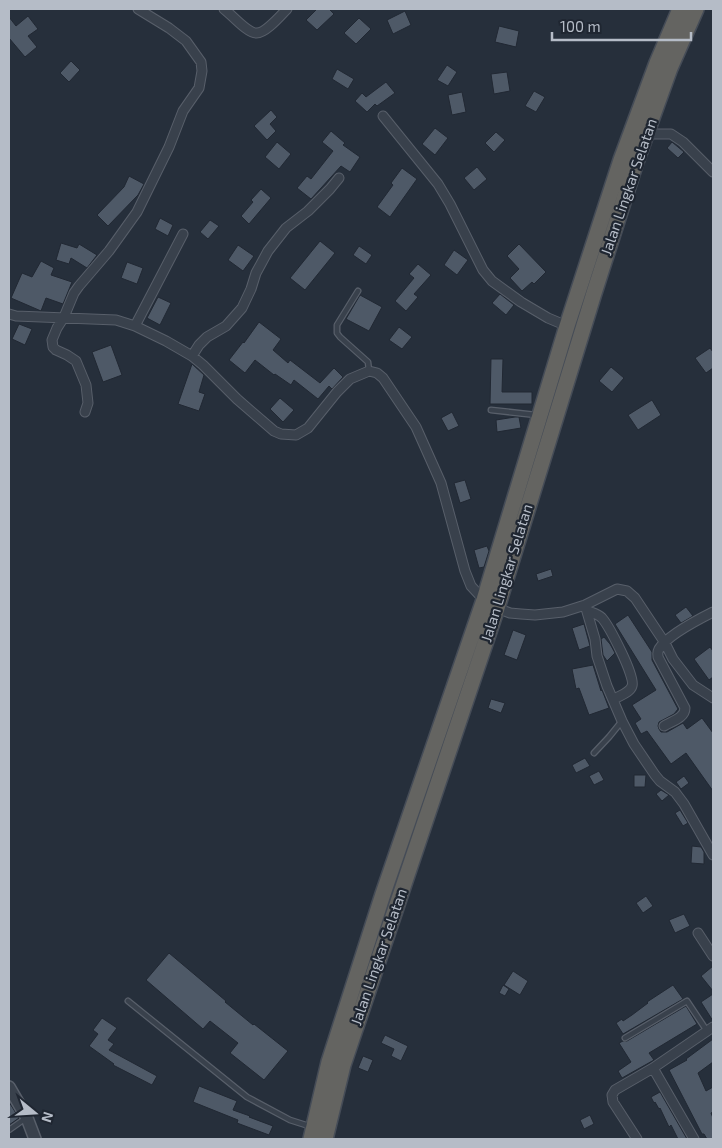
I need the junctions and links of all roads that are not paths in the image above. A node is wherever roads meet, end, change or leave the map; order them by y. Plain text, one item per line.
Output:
1 (138, 9) edge
2 (224, 9) edge
3 (288, 9) edge
4 (680, 9) edge
5 (696, 9) edge
6 (383, 116) dead end
7 (646, 134) junction
8 (628, 163) junction
9 (713, 172) edge
10 (339, 178) dead end
11 (183, 234) dead end
12 (358, 291) dead end
13 (9, 314) edge
14 (64, 317) junction
15 (135, 326) junction
16 (567, 326) junction
17 (192, 356) junction
18 (369, 371) junction
19 (491, 410) dead end
20 (85, 412) dead end
21 (540, 416) junction
22 (491, 604) junction
23 (586, 608) junction
24 (713, 612) edge
25 (665, 643) junction
26 (713, 698) edge
27 (613, 700) junction
28 (622, 721) junction
29 (664, 726) dead end
30 (594, 753) dead end
31 (713, 855) edge
32 (698, 933) dead end
33 (713, 956) edge
34 (128, 1001) dead end
35 (710, 1029) edge
36 (626, 1038) dead end
37 (653, 1068) junction
38 (9, 1087) edge
39 (28, 1118) junction
40 (9, 1130) edge
41 (312, 1133) edge
42 (35, 1139) edge
43 (325, 1139) edge
44 (637, 1139) edge
45 (694, 1139) edge

1 - 14 street
2 - 3 street
4 - 8 highway, Jalan Lingkar Selatan
5 - 7 highway, Jalan Lingkar Selatan
6 - 16 street
7 - 8 highway, Jalan Lingkar Selatan
7 - 9 street
8 - 16 highway, Jalan Lingkar Selatan
8 - 22 highway, Jalan Lingkar Selatan
10 - 17 street
11 - 15 street
12 - 18 lane
13 - 14 street
14 - 15 street
14 - 20 street
15 - 17 street
16 - 21 highway, Jalan Lingkar Selatan
17 - 18 street
18 - 22 street
19 - 21 lane
21 - 22 highway, Jalan Lingkar Selatan
22 - 23 street
22 - 41 highway, Jalan Lingkar Selatan
22 - 43 highway, Jalan Lingkar Selatan
23 - 25 street
23 - 27 street
23 - 27 street
24 - 25 street
25 - 26 street
25 - 29 street
27 - 28 street
28 - 30 lane
28 - 31 street
32 - 33 street
34 - 41 lane
35 - 36 lane
35 - 37 street
37 - 44 street
37 - 45 street
38 - 39 street
39 - 40 lane
39 - 42 street

